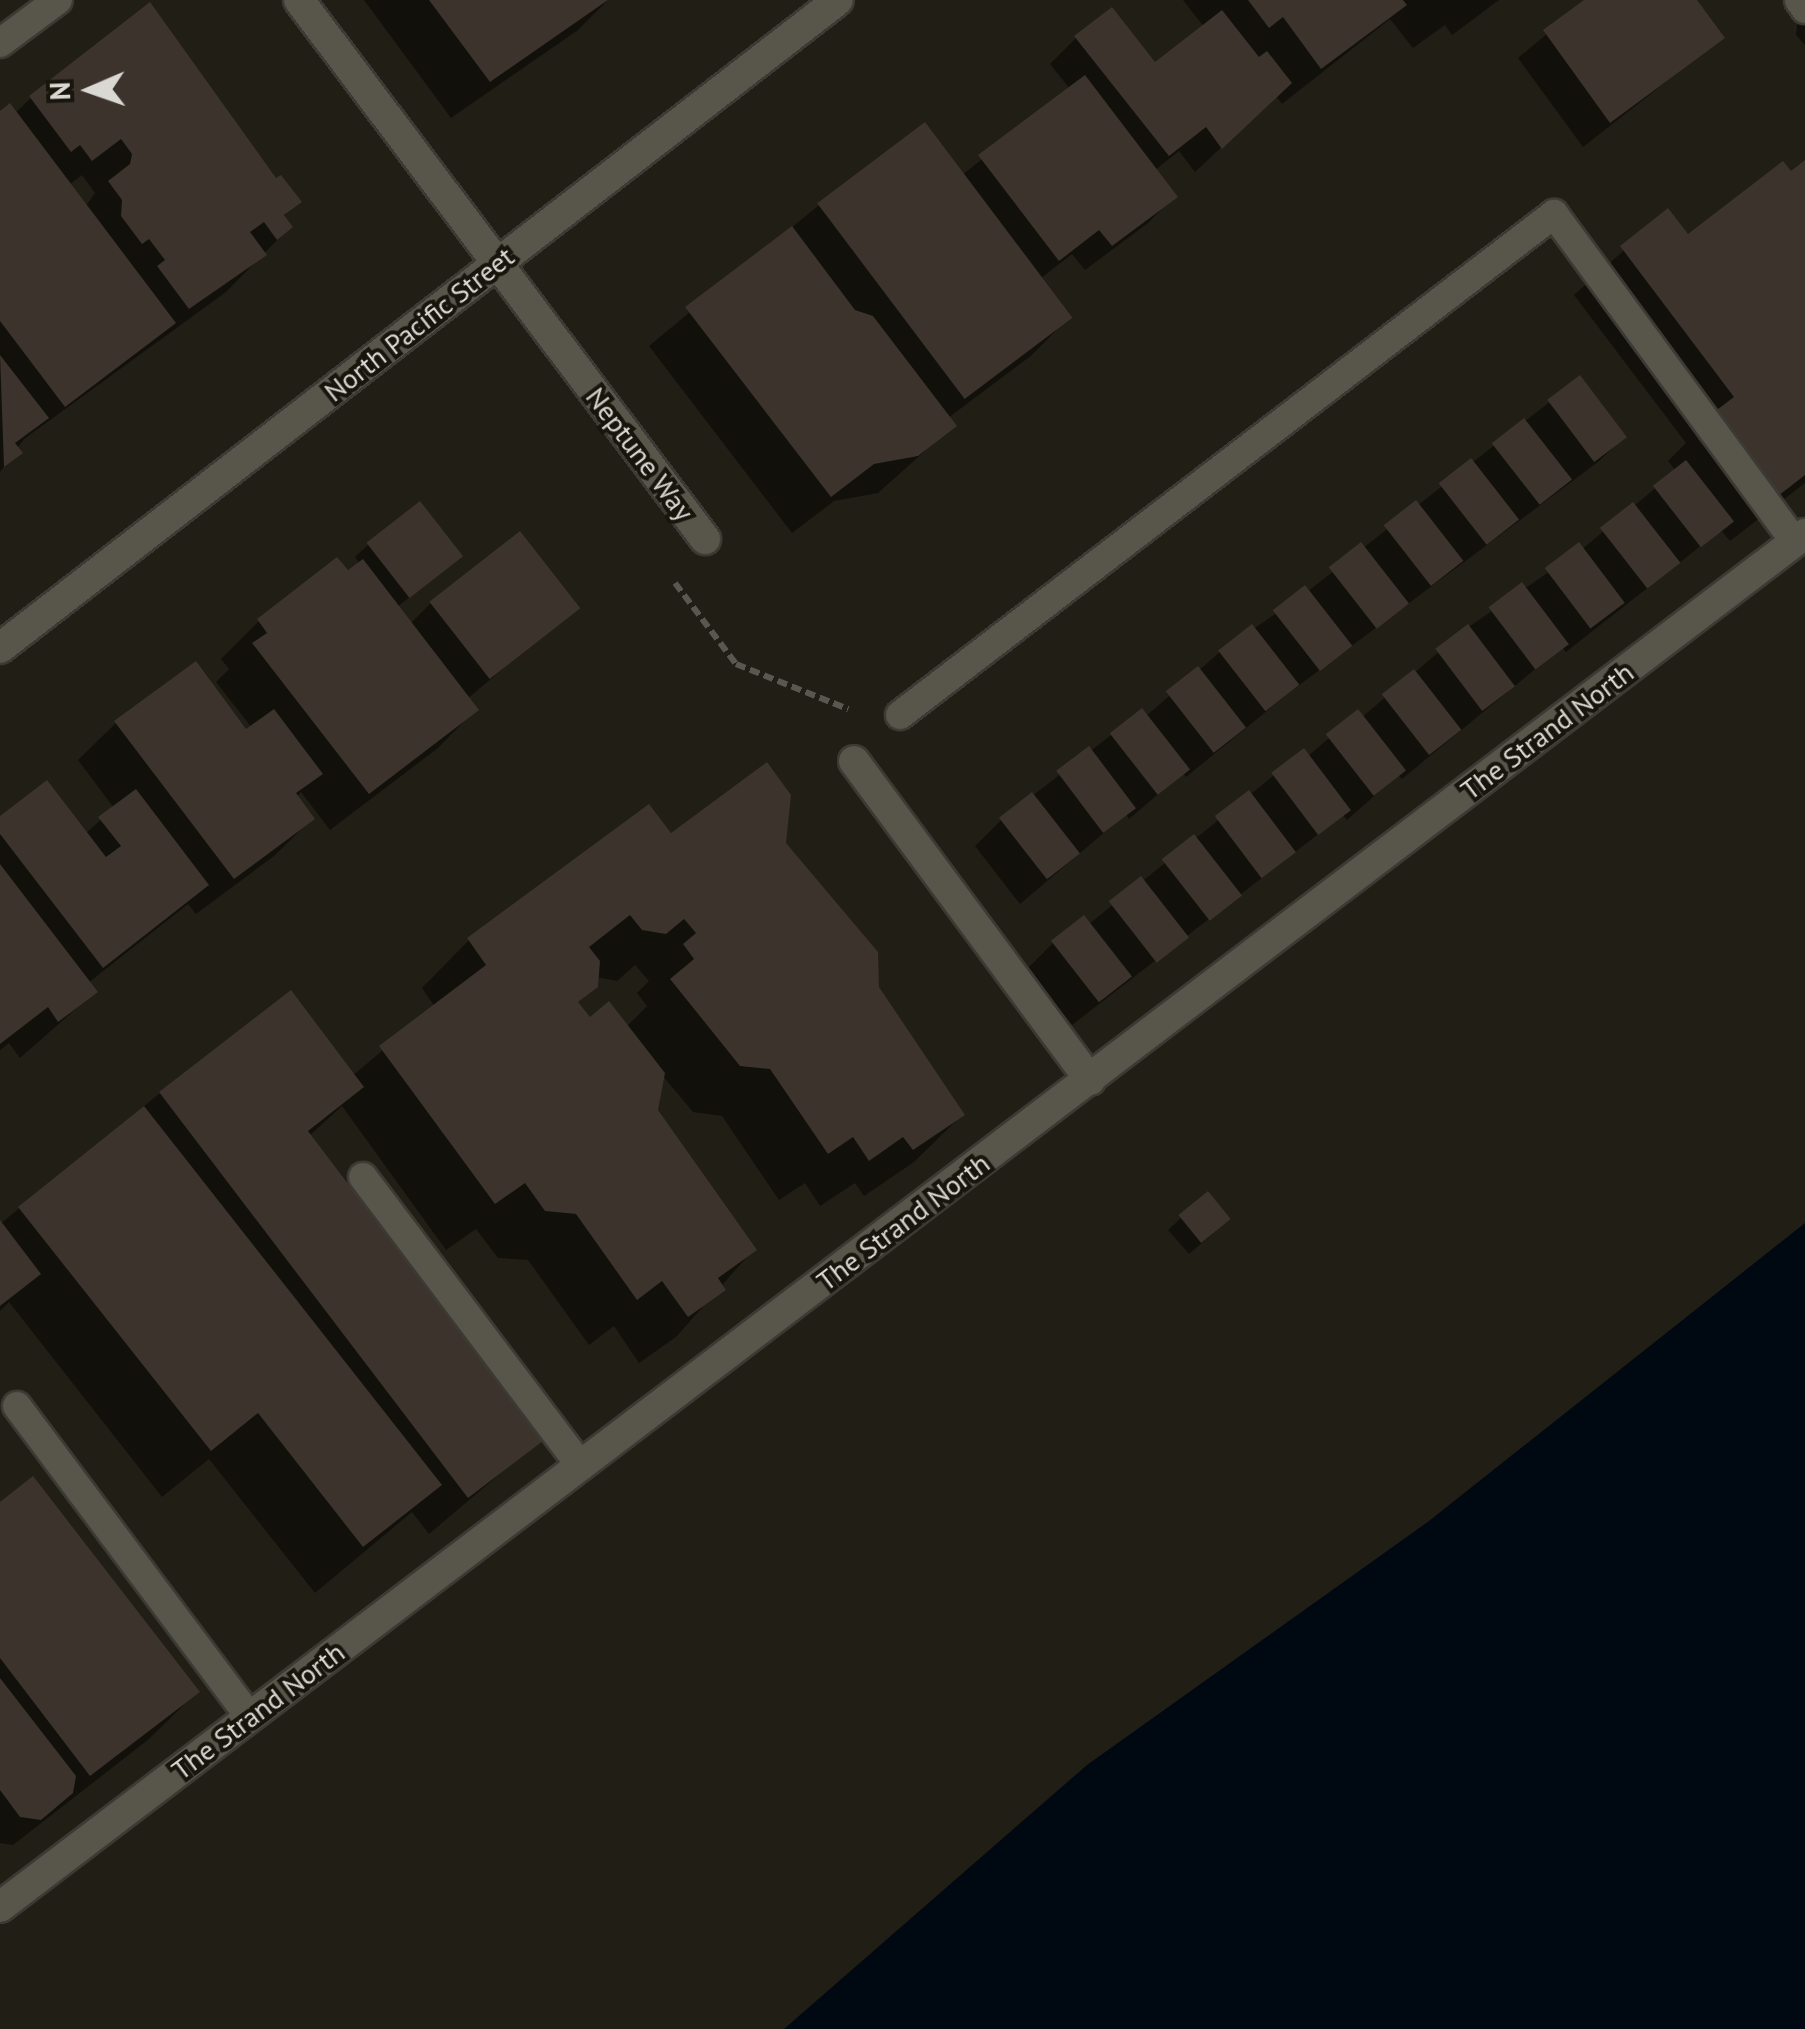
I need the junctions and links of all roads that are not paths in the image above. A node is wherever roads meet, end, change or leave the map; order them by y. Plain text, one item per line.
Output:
1 (58, 0) edge
2 (300, 0) edge
3 (838, 0) edge
4 (1798, 0) edge
5 (1805, 9) edge
6 (0, 44) edge
7 (497, 264) junction
8 (1800, 538) edge
9 (705, 539) road end
10 (0, 648) edge
11 (900, 715) dead end
12 (854, 761) road end
13 (1090, 1080) junction
14 (363, 1177) dead end
15 (17, 1406) dead end
16 (581, 1466) junction
17 (250, 1717) junction
18 (0, 1908) edge

1 - 6 lane
2 - 7 street, Neptune Way
3 - 7 street, North Pacific Street
4 - 5 lane
7 - 9 street, Neptune Way
7 - 10 street, North Pacific Street
8 - 11 lane
8 - 13 street, The Strand North
12 - 13 street
13 - 16 street, The Strand North
14 - 16 lane
15 - 17 lane
16 - 17 street, The Strand North
17 - 18 street, The Strand North

